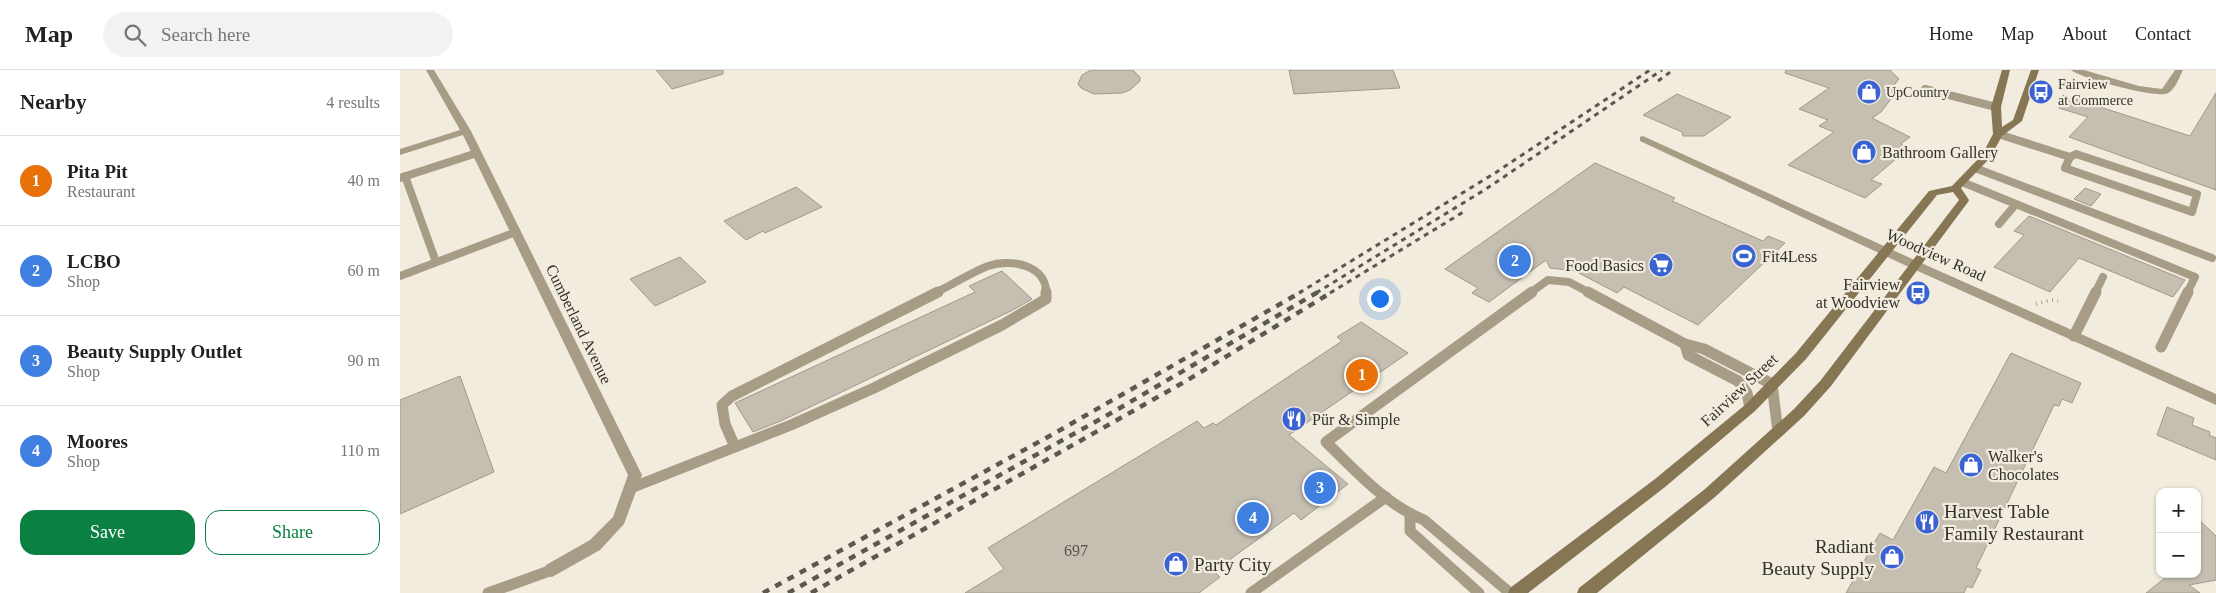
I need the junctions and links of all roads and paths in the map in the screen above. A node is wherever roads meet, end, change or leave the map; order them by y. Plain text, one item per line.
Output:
1 (430, 70) edge
2 (2006, 70) edge
3 (2035, 70) edge
4 (2075, 70) edge
5 (2178, 70) edge
6 (1925, 89) dead end
7 (1996, 107) junction
8 (466, 131) junction
9 (1998, 134) junction
10 (1643, 139) dead end
11 (400, 152) edge
12 (477, 154) junction
13 (2070, 157) junction
14 (1975, 168) junction
15 (402, 177) edge
16 (1959, 185) junction
17 (2016, 204) junction
18 (1999, 224) dead end
19 (516, 232) junction
20 (1884, 251) junction
21 (2212, 258) dead end
22 (436, 262) junction
23 (1915, 265) junction
24 (400, 276) edge
25 (2103, 277) dead end
26 (2074, 336) junction
27 (1685, 344) junction
28 (2161, 347) dead end
29 (1772, 384) junction
30 (2216, 400) edge
31 (1750, 408) junction
32 (1778, 432) junction
33 (735, 447) junction
34 (631, 488) junction
35 (1386, 497) junction
36 (1410, 516) junction
37 (552, 570) joint
38 (488, 593) edge
39 (1251, 593) edge
40 (1479, 593) edge
41 (1510, 593) edge
42 (1516, 593) edge
43 (1585, 593) edge

1 - 8 street, Cumberland Avenue
2 - 7 main road
3 - 9 main road
4 - 5 street
6 - 7 lane
7 - 9 main road
8 - 11 street
8 - 12 street, Cumberland Avenue
9 - 13 lane
9 - 14 main road
10 - 20 street, Woodview Road
12 - 15 lane
12 - 19 street, Cumberland Avenue
13 - 13 lane
14 - 16 main road
14 - 21 lane
15 - 22 lane
16 - 17 lane
16 - 20 main road, Fairview Street
16 - 23 main road
17 - 18 lane
17 - 28 lane
19 - 22 lane
19 - 34 street, Cumberland Avenue
20 - 23 street, Woodview Road
20 - 29 main road, Fairview Street
22 - 24 lane
23 - 26 street, Woodview Road
23 - 32 main road
25 - 26 lane
26 - 30 street, Woodview Road
27 - 29 lane
27 - 31 lane
27 - 35 lane
29 - 31 main road, Fairview Street
29 - 32 lane
31 - 42 main road, Fairview Street
32 - 43 main road
33 - 33 lane
33 - 34 lane
34 - 37 street, Cumberland Avenue
35 - 36 lane
35 - 39 lane
36 - 40 lane
36 - 41 lane
37 - 38 lane

